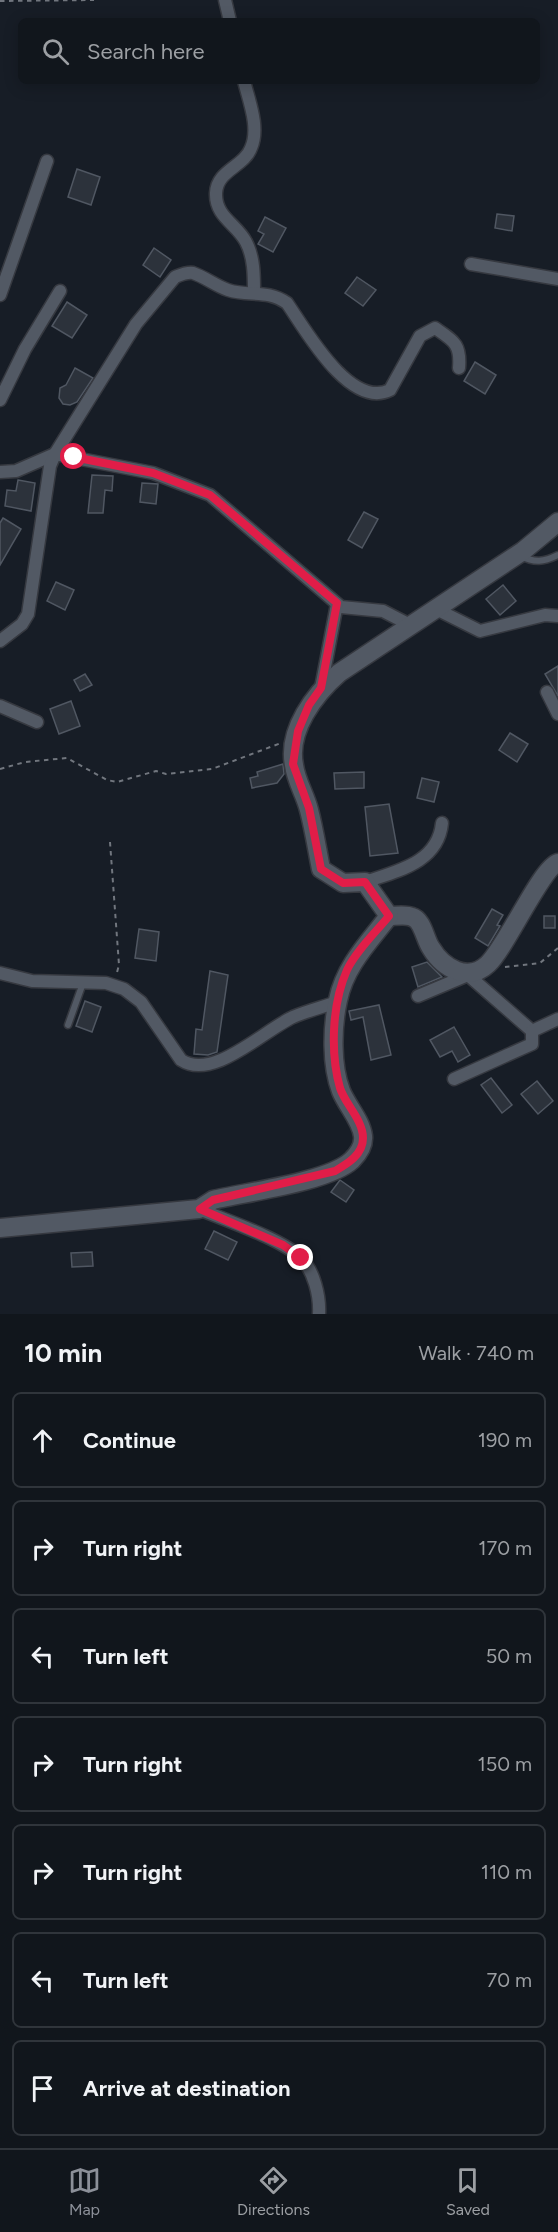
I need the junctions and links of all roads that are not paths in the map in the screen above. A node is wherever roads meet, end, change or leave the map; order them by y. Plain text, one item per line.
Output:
1 (225, 0) edge
2 (229, 18) edge
3 (245, 84) edge
4 (47, 161) dead end
5 (471, 264) dead end
6 (558, 279) edge
7 (60, 291) dead end
8 (254, 292) junction
9 (0, 295) edge
10 (459, 368) dead end
11 (0, 400) edge
12 (55, 454) junction
13 (0, 472) edge
14 (558, 522) edge
15 (518, 554) junction
16 (558, 555) edge
17 (337, 603) junction
18 (436, 609) junction
19 (558, 616) edge
20 (412, 626) junction
21 (0, 641) edge
22 (321, 688) junction
23 (547, 692) dead end
24 (0, 706) edge
25 (558, 714) edge
26 (37, 722) dead end
27 (442, 824) dead end
28 (558, 863) edge
29 (365, 882) junction
30 (389, 916) junction
31 (0, 973) edge
32 (468, 975) junction
33 (83, 982) junction
34 (418, 996) dead end
35 (337, 1002) junction
36 (558, 1019) edge
37 (68, 1025) dead end
38 (532, 1031) junction
39 (454, 1079) dead end
40 (200, 1209) junction
41 (0, 1228) edge
42 (319, 1314) edge

1 - 2 street
3 - 8 street
4 - 9 street
5 - 6 street
7 - 11 street
8 - 10 street
8 - 12 street
12 - 13 street
12 - 17 street
12 - 21 street
14 - 15 street
15 - 16 lane
15 - 18 street
17 - 20 street
17 - 22 street
18 - 19 street
18 - 20 street
20 - 22 street
22 - 29 street
23 - 25 street
24 - 26 street
27 - 29 street
28 - 32 street
29 - 30 street
30 - 32 street
30 - 35 street
31 - 33 street
32 - 34 street
32 - 38 street
33 - 35 street
33 - 37 lane
35 - 40 street
36 - 38 street
38 - 39 street
40 - 41 street
40 - 42 street

